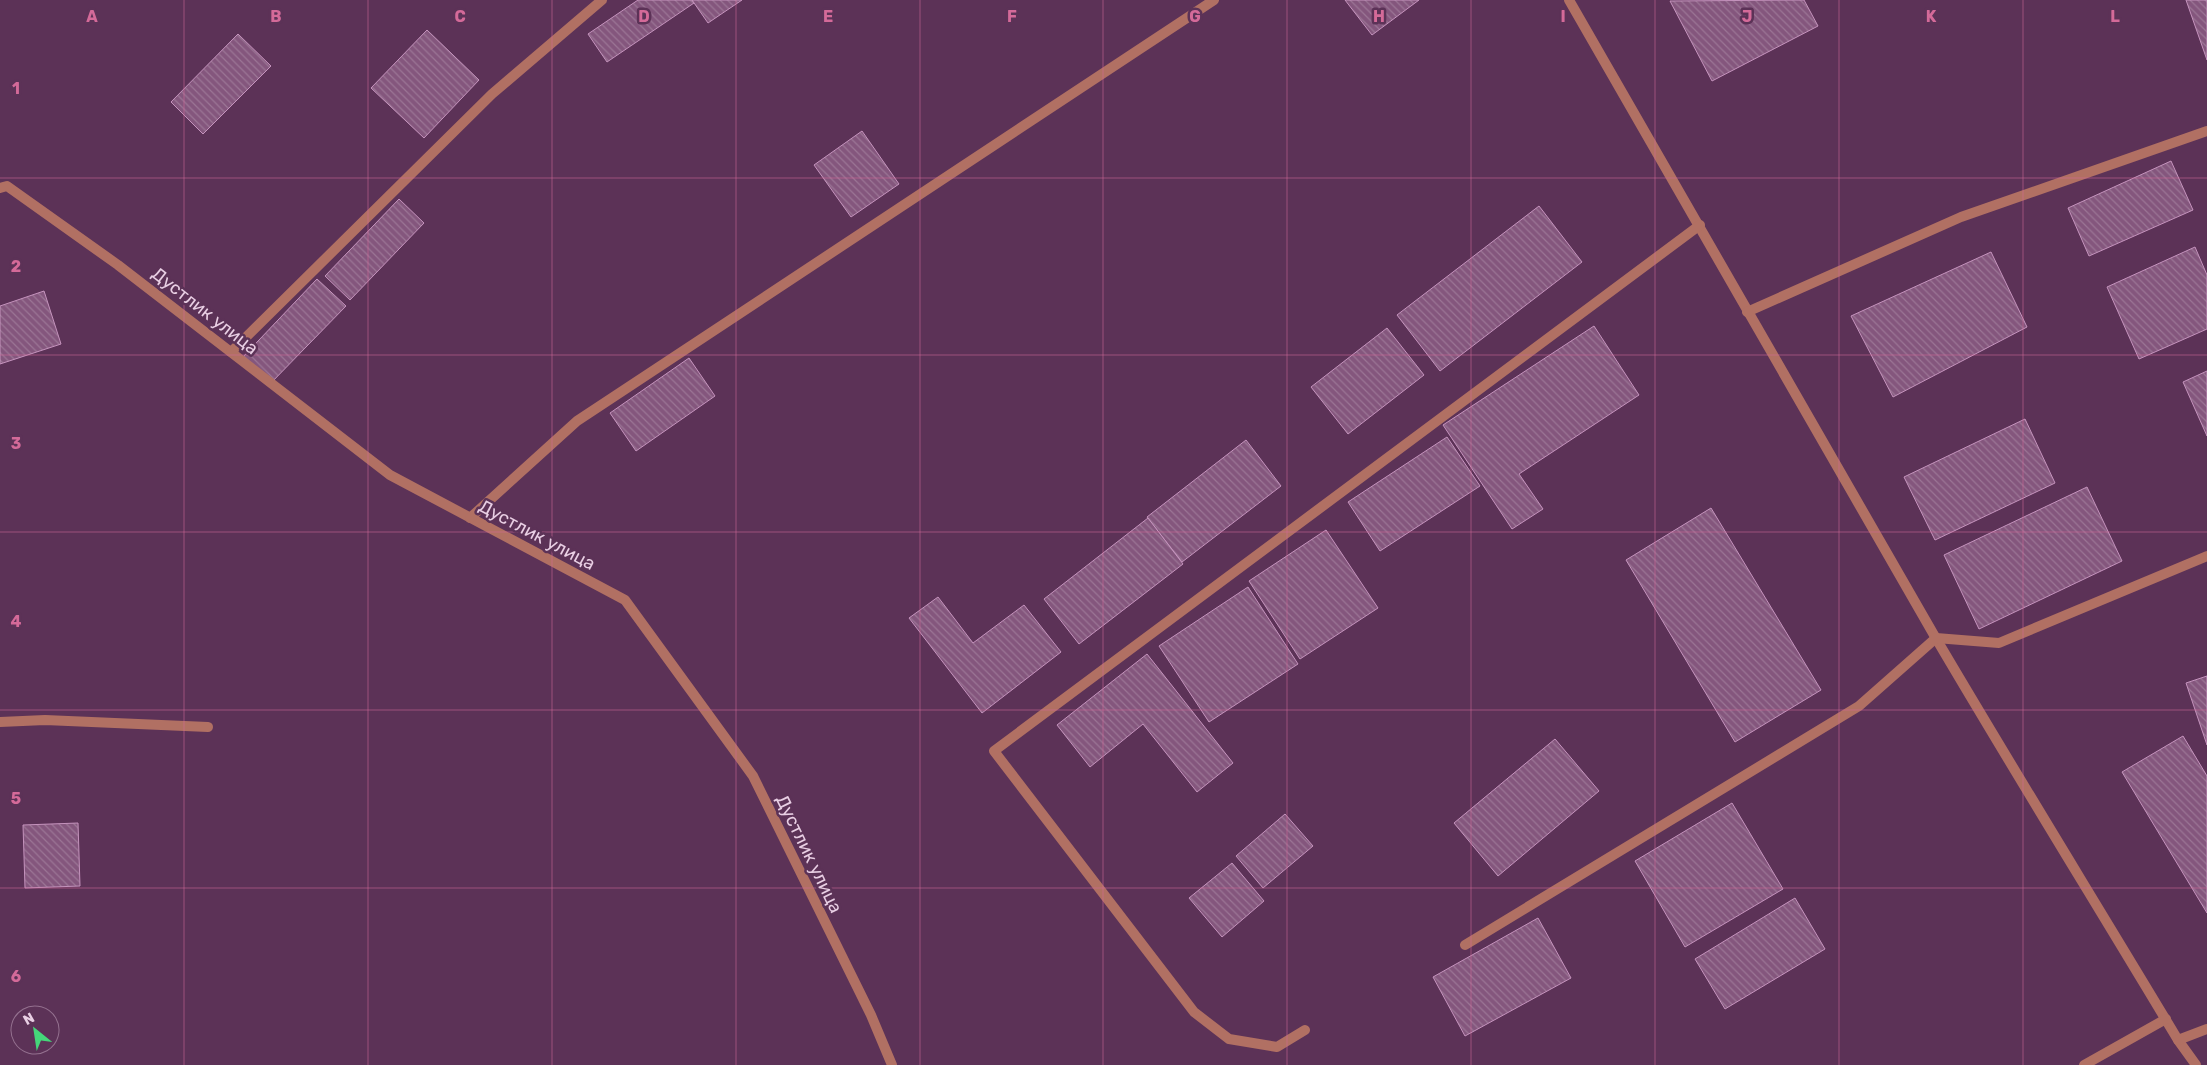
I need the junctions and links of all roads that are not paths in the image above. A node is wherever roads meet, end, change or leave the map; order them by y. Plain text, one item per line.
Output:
1 (602, 0) edge
2 (1214, 0) edge
3 (1569, 0) edge
4 (2207, 131) edge
5 (0, 188) edge
6 (1700, 225) junction
7 (1747, 312) junction
8 (231, 352) junction
9 (470, 518) junction
10 (2207, 556) edge
11 (1936, 638) junction
12 (0, 722) edge
13 (208, 728) dead end
14 (1465, 945) dead end
15 (2166, 1019) junction
16 (1305, 1030) dead end
17 (2207, 1030) edge
18 (2178, 1040) junction
19 (892, 1065) edge
20 (2084, 1065) edge
21 (2196, 1065) edge

1 - 8 street
2 - 9 street
3 - 6 street
4 - 7 street
5 - 8 street, Дустлик улица
6 - 7 street
6 - 16 street
7 - 11 street
8 - 9 street, Дустлик улица
9 - 19 street, Дустлик улица
10 - 11 street
11 - 14 street
11 - 15 street
12 - 13 street
15 - 18 street
15 - 20 street
17 - 18 street
18 - 21 street

